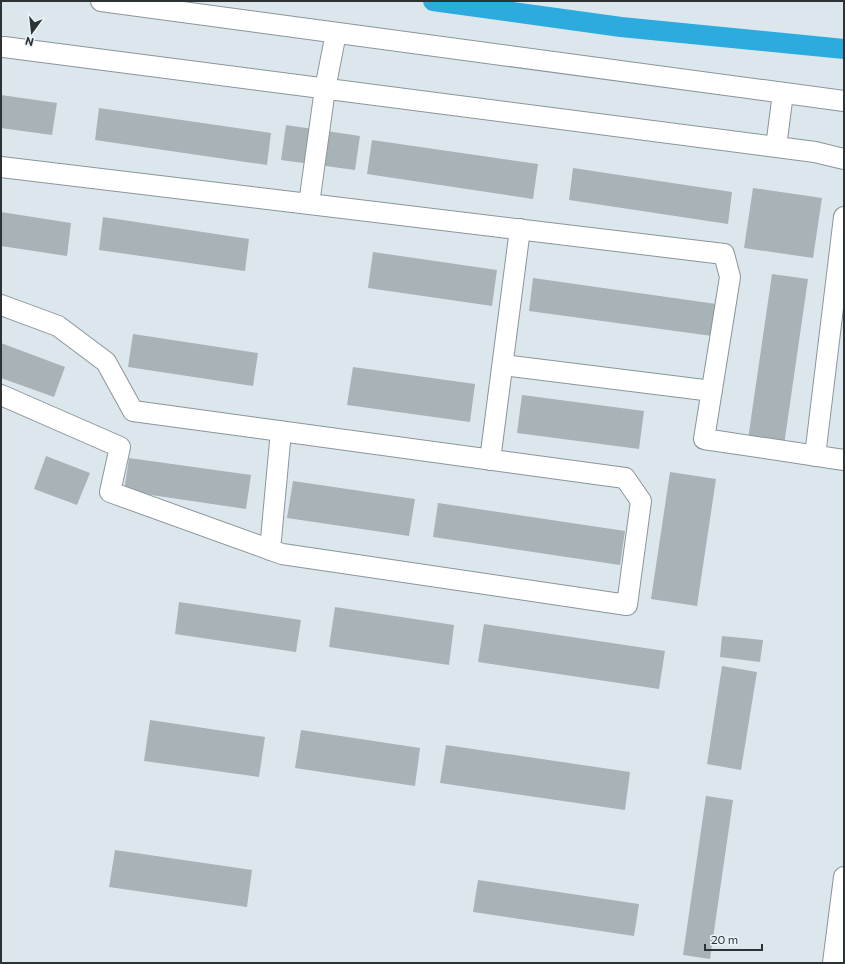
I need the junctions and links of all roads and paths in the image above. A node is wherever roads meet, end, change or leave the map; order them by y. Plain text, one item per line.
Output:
1 (101, 1) edge
2 (131, 3) edge
3 (336, 33) junction
4 (4, 46) dead end
5 (325, 89) junction
6 (783, 93) junction
7 (844, 101) edge
8 (776, 147) junction
9 (844, 159) edge
10 (1, 167) edge
11 (308, 204) junction
12 (844, 217) edge
13 (520, 229) junction
14 (1, 305) edge
15 (503, 365) junction
16 (712, 391) junction
17 (1, 395) edge
18 (281, 431) junction
19 (814, 456) junction
20 (490, 460) junction
21 (844, 460) edge
22 (270, 550) junction
23 (844, 877) edge
24 (834, 963) edge

1 - 2 street
2 - 3 street
3 - 5 street
3 - 6 street
4 - 5 street
5 - 8 street
5 - 11 street
6 - 7 street
6 - 8 street
8 - 9 street
10 - 11 street
11 - 13 street
12 - 19 street
13 - 15 street
13 - 16 street
14 - 18 street
15 - 16 street
15 - 20 street
16 - 19 street
17 - 22 street
18 - 20 street
18 - 22 street
19 - 21 street
20 - 22 street
23 - 24 street

